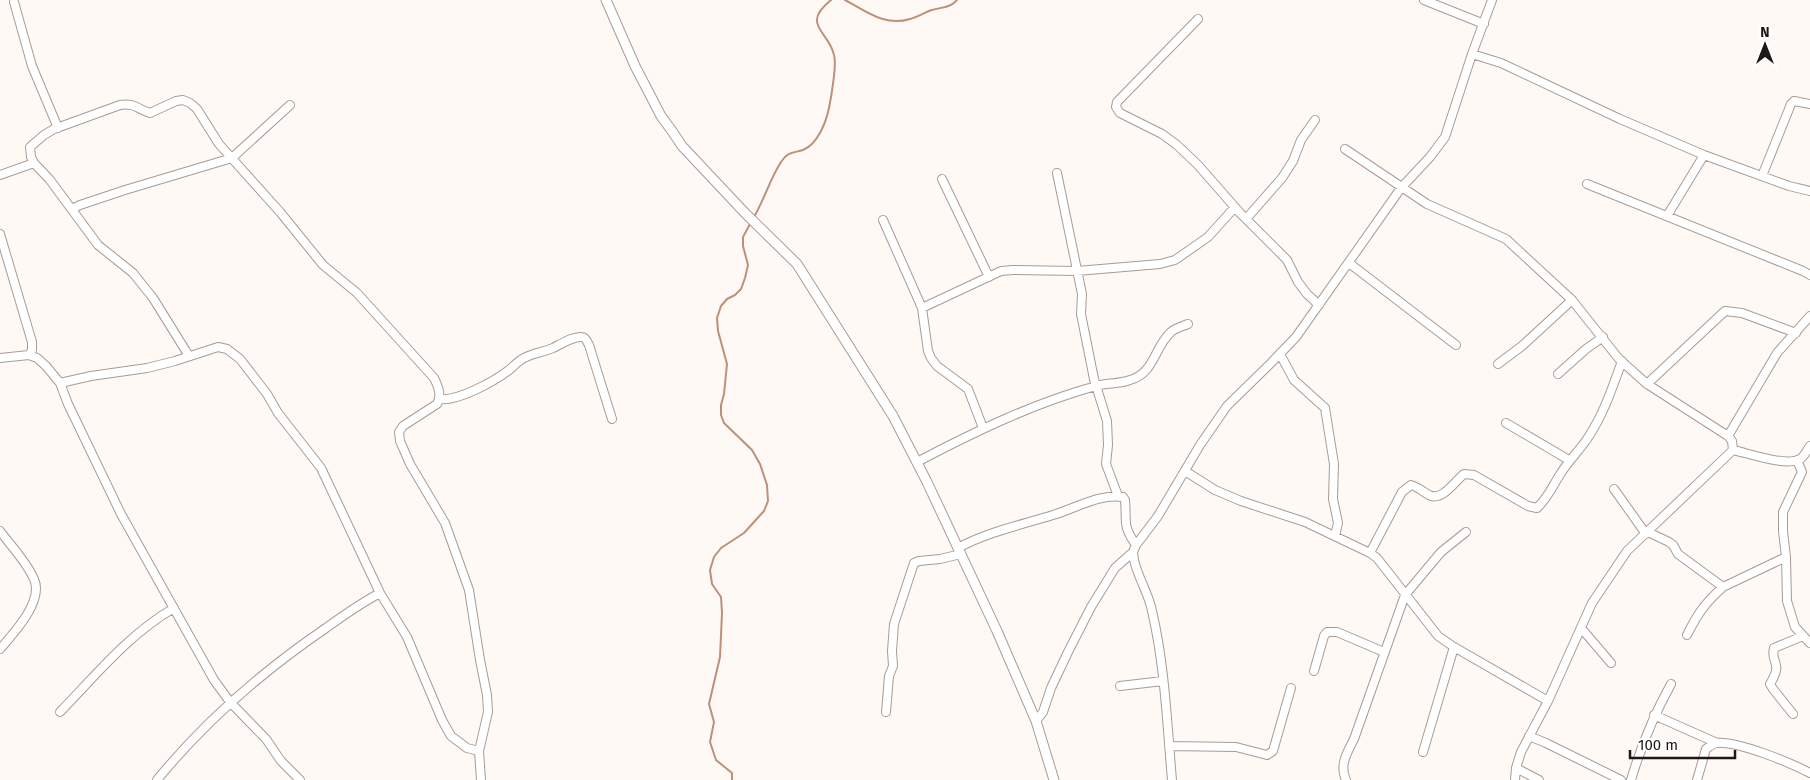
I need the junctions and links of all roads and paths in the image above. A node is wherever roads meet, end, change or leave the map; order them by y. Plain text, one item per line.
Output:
1 (606, 0) edge
2 (1424, 0) edge
3 (1492, 0) edge
4 (14, 2) dead end
5 (1198, 19) dead end
6 (1484, 24) junction
7 (1472, 54) junction
8 (1810, 104) edge
9 (290, 105) dead end
10 (1315, 120) dead end
11 (58, 128) junction
12 (1345, 149) dead end
13 (1704, 155) junction
14 (232, 158) junction
15 (34, 163) junction
16 (1057, 173) dead end
17 (0, 175) edge
18 (1762, 176) junction
19 (942, 179) dead end
20 (1587, 184) dead end
21 (1401, 188) junction
22 (1810, 191) edge
23 (1234, 207) junction
24 (72, 209) junction
25 (1667, 216) junction
26 (1246, 219) junction
27 (883, 220) dead end
28 (0, 234) edge
29 (1349, 263) junction
30 (1077, 271) junction
31 (1810, 276) edge
32 (989, 277) junction
33 (1572, 300) junction
34 (1319, 305) junction
35 (922, 308) junction
36 (1810, 316) edge
37 (1188, 324) dead end
38 (1796, 333) junction
39 (1604, 338) junction
40 (1456, 345) dead end
41 (1280, 354) junction
42 (29, 355) junction
43 (189, 356) junction
44 (0, 358) edge
45 (1622, 361) junction
46 (1498, 364) dead end
47 (1558, 374) dead end
48 (60, 383) junction
49 (1647, 384) junction
50 (1096, 386) junction
51 (439, 400) junction
52 (612, 419) dead end
53 (1506, 423) dead end
54 (983, 428) junction
55 (1728, 436) junction
56 (1810, 446) edge
57 (1733, 450) junction
58 (1800, 458) junction
59 (1569, 460) junction
60 (1810, 461) edge
61 (917, 462) junction
62 (1185, 471) junction
63 (1614, 489) dead end
64 (1118, 496) junction
65 (0, 531) edge
66 (1466, 532) dead end
67 (1647, 533) junction
68 (1335, 536) junction
69 (1134, 549) junction
70 (960, 551) junction
71 (1370, 553) junction
72 (1786, 557) junction
73 (1724, 587) junction
74 (380, 593) junction
75 (1405, 595) junction
76 (174, 608) junction
77 (1581, 628) junction
78 (1687, 635) dead end
79 (1803, 636) junction
80 (1810, 643) edge
81 (1454, 648) junction
82 (0, 649) edge
83 (1384, 652) junction
84 (1611, 663) dead end
85 (1314, 671) dead end
86 (1163, 681) junction
87 (1671, 684) dead end
88 (1120, 686) dead end
89 (1291, 688) dead end
90 (1548, 701) junction
91 (230, 702) junction
92 (60, 712) dead end
93 (886, 712) dead end
94 (1793, 714) dead end
95 (1654, 715) junction
96 (1036, 721) junction
97 (1529, 736) junction
98 (1717, 743) junction
99 (1169, 746) junction
100 (479, 751) junction
101 (1423, 752) dead end
102 (1516, 768) junction
103 (1810, 773) edge
104 (157, 780) edge
105 (300, 780) edge
106 (482, 780) edge
107 (1054, 780) edge
108 (1172, 780) edge
109 (1346, 780) edge
110 (1516, 780) edge
111 (1539, 780) edge
112 (1621, 780) edge
113 (1631, 780) edge
114 (1697, 780) edge

1 - 61 main road
2 - 6 street
3 - 6 street
4 - 11 street
5 - 23 street
6 - 7 street
7 - 13 street
7 - 21 street
8 - 18 street
9 - 14 street
10 - 26 street
11 - 14 street
11 - 15 street
12 - 21 street
13 - 18 street
13 - 25 street
14 - 24 street
14 - 51 street
15 - 17 street
15 - 24 street
16 - 30 street
18 - 22 street
19 - 32 street
20 - 25 street
21 - 29 street
21 - 33 street
23 - 26 street
23 - 30 street
24 - 43 street
25 - 31 street
26 - 34 street
27 - 35 street
28 - 42 street
29 - 34 street
29 - 40 street
30 - 32 street
30 - 50 street
32 - 35 street
33 - 39 street
33 - 46 street
34 - 41 street
35 - 54 street
36 - 38 street
37 - 50 street
38 - 49 street
38 - 55 street
39 - 45 street
39 - 47 street
41 - 62 street
41 - 68 street
42 - 44 street
42 - 48 street
43 - 48 street
43 - 74 street
45 - 49 street
45 - 59 street
48 - 76 street
49 - 55 street
50 - 54 street
50 - 64 street
51 - 52 street
51 - 100 street
53 - 59 street
54 - 61 street
55 - 57 street
56 - 58 street
57 - 58 street
57 - 67 street
58 - 60 street
58 - 72 street
59 - 71 street
61 - 70 main road
62 - 68 street
62 - 69 street
63 - 67 street
64 - 69 street
64 - 70 street
65 - 82 street
66 - 75 street
67 - 73 street
67 - 77 street
68 - 71 street
69 - 86 street
69 - 96 street
70 - 93 street
70 - 96 main road
71 - 75 street
72 - 73 street
72 - 79 street
73 - 78 street
74 - 91 street
74 - 100 street
75 - 81 street
75 - 83 street
76 - 91 street
76 - 92 street
77 - 84 street
77 - 90 street
79 - 80 street
79 - 94 street
81 - 90 street
81 - 101 street
83 - 85 street
83 - 109 street
86 - 88 street
86 - 99 street
87 - 95 street
89 - 99 street
90 - 97 street
91 - 104 street
91 - 105 street
95 - 98 street
95 - 113 street
96 - 107 main road
97 - 102 street
97 - 112 street
98 - 103 street
98 - 114 street
99 - 108 street
100 - 106 street
102 - 110 street
102 - 111 street

